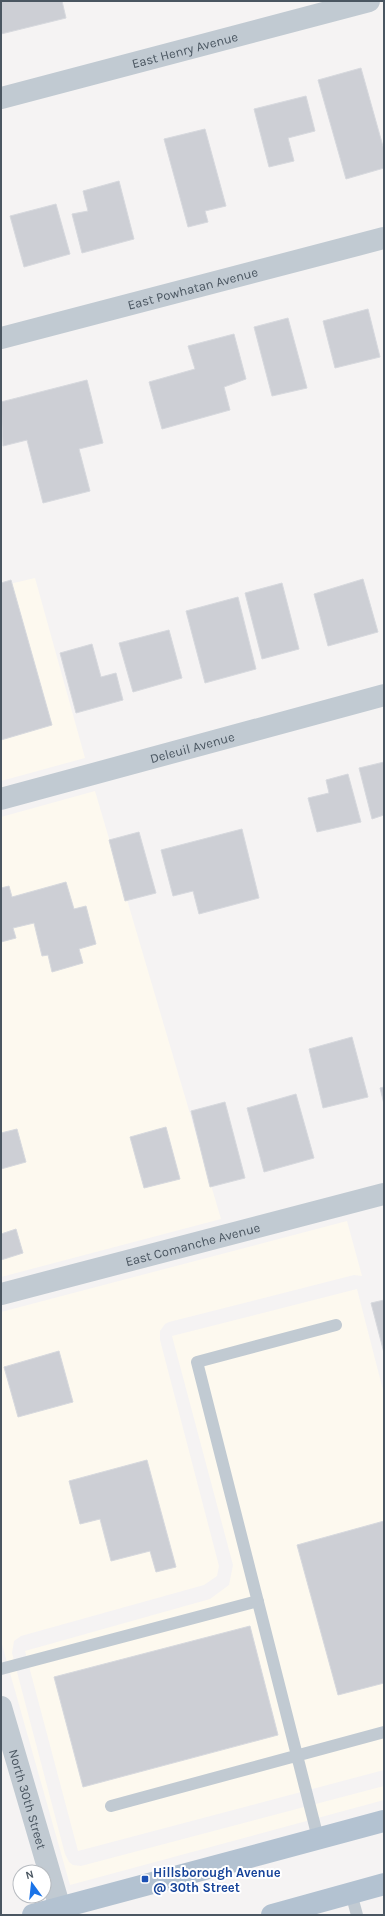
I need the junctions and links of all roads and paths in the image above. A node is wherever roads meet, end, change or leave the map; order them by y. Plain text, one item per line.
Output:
1 (369, 1) edge
2 (1, 98) edge
3 (384, 238) edge
4 (1, 338) edge
5 (384, 695) edge
6 (1, 799) edge
7 (384, 1194) edge
8 (1, 1294) edge
9 (336, 1326) dead end
10 (258, 1602) junction
11 (1, 1669) edge
12 (1, 1706) edge
13 (384, 1732) edge
14 (297, 1756) junction
15 (111, 1806) dead end
16 (384, 1820) edge
17 (318, 1838) junction
18 (384, 1884) edge
19 (351, 1893) junction
20 (61, 1911) edge
21 (33, 1915) edge
22 (272, 1915) edge
23 (357, 1915) edge

1 - 2 street, East Henry Avenue
3 - 4 street, East Powhatan Avenue
5 - 6 street, Deleuil Avenue
7 - 8 street, East Comanche Avenue
9 - 10 lane
10 - 11 lane
10 - 14 lane
12 - 20 street, North 30th Street
13 - 14 lane
14 - 15 lane
14 - 17 lane
16 - 17 main road
17 - 20 main road
18 - 19 main road
19 - 22 main road
19 - 23 lane
20 - 21 main road

